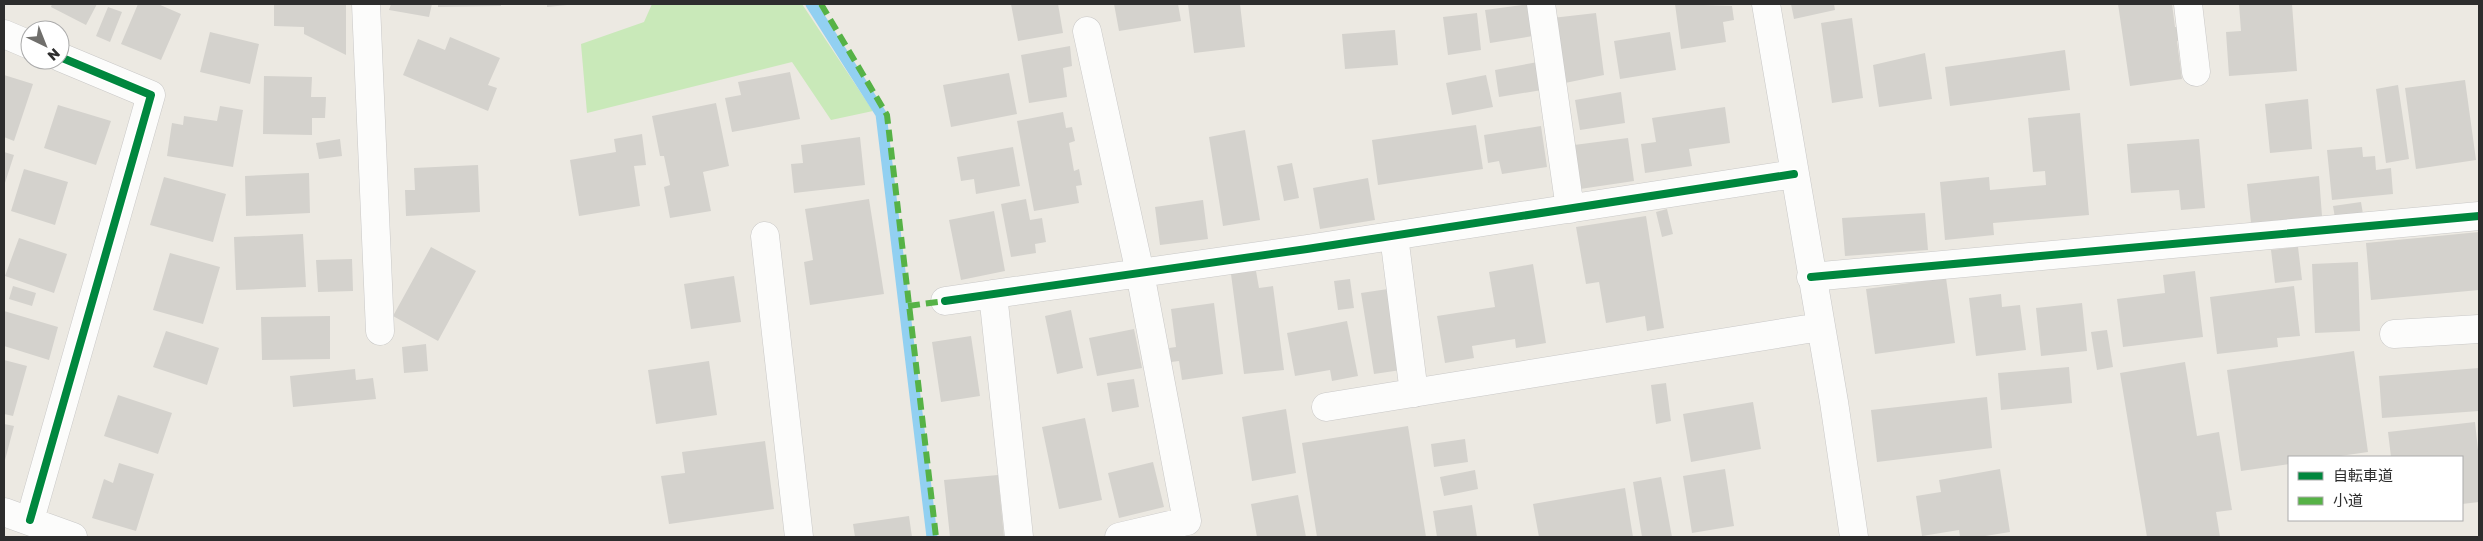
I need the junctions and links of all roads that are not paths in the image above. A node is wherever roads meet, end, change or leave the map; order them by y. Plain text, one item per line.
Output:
1 (366, 4) edge
2 (1541, 4) edge
3 (1766, 4) edge
4 (2188, 4) edge
5 (1087, 31) dead end
6 (4, 34) edge
7 (20, 41) edge
8 (70, 61) edge
9 (2196, 72) dead end
10 (1794, 174) junction
11 (1570, 209) junction
12 (2479, 216) edge
13 (764, 236) dead end
14 (1394, 236) junction
15 (1140, 273) junction
16 (1811, 277) junction
17 (993, 294) junction
18 (945, 301) dead end
19 (1820, 327) junction
20 (2479, 329) edge
21 (380, 332) dead end
22 (2394, 334) dead end
23 (1414, 393) junction
24 (1326, 406) dead end
25 (4, 512) edge
26 (30, 520) junction
27 (74, 537) edge
28 (799, 537) edge
29 (1019, 537) edge
30 (1119, 537) edge
31 (1854, 537) edge

1 - 21 street
2 - 11 street
3 - 10 street
4 - 9 street
5 - 15 street
6 - 7 street
8 - 26 street
10 - 11 street
10 - 16 street
11 - 14 street
12 - 16 street
13 - 28 street
14 - 15 street
14 - 23 street
15 - 17 street
15 - 30 street
16 - 19 street
17 - 18 street
17 - 29 street
19 - 23 street
19 - 31 street
20 - 22 street
23 - 24 street
25 - 26 street
26 - 27 street

